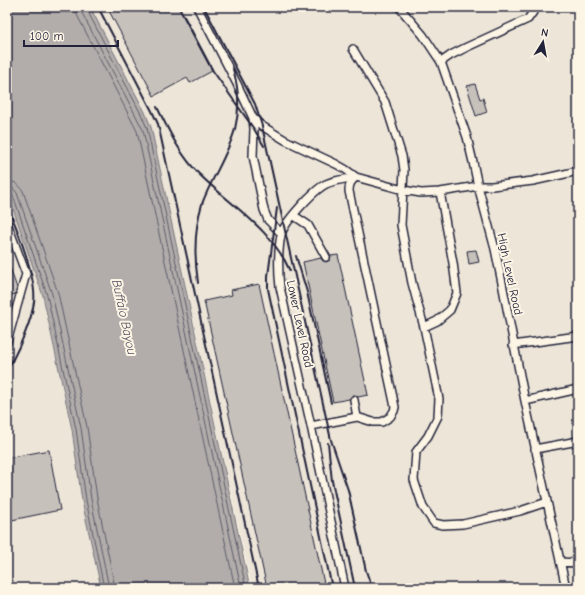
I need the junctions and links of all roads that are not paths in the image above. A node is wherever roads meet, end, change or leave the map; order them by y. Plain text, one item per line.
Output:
1 (197, 7) edge
2 (399, 7) edge
3 (530, 7) edge
4 (353, 49) dead end
5 (441, 62) junction
6 (253, 118) junction
7 (578, 171) edge
8 (356, 177) junction
9 (478, 186) junction
10 (403, 190) junction
11 (440, 192) junction
12 (293, 215) junction
13 (7, 223) edge
14 (281, 233) junction
15 (326, 257) dead end
16 (424, 327) junction
17 (578, 336) edge
18 (7, 342) edge
19 (513, 345) junction
20 (578, 389) edge
21 (354, 400) dead end
22 (525, 401) junction
23 (357, 416) junction
24 (311, 426) junction
25 (578, 441) edge
26 (535, 449) junction
27 (547, 502) junction
28 (560, 562) junction
29 (578, 562) edge
30 (345, 588) edge
31 (566, 588) edge

1 - 6 lane
2 - 5 lane, High Level Road
3 - 5 lane
4 - 10 lane
5 - 9 lane, High Level Road
6 - 8 lane
6 - 14 lane
7 - 9 lane
8 - 10 lane
8 - 12 lane
8 - 23 lane
9 - 11 lane
9 - 19 lane, High Level Road
10 - 11 lane
10 - 16 lane
11 - 16 lane
12 - 14 lane
12 - 15 lane
13 - 18 lane
14 - 24 lane, Lower Level Road
16 - 27 lane
17 - 19 lane
19 - 22 lane, High Level Road
20 - 22 lane
21 - 23 lane
22 - 26 lane, High Level Road
23 - 24 lane
24 - 30 lane, Lower Level Road
25 - 26 lane
26 - 27 lane, High Level Road
27 - 28 lane, High Level Road
28 - 29 lane
28 - 31 lane, High Level Road

